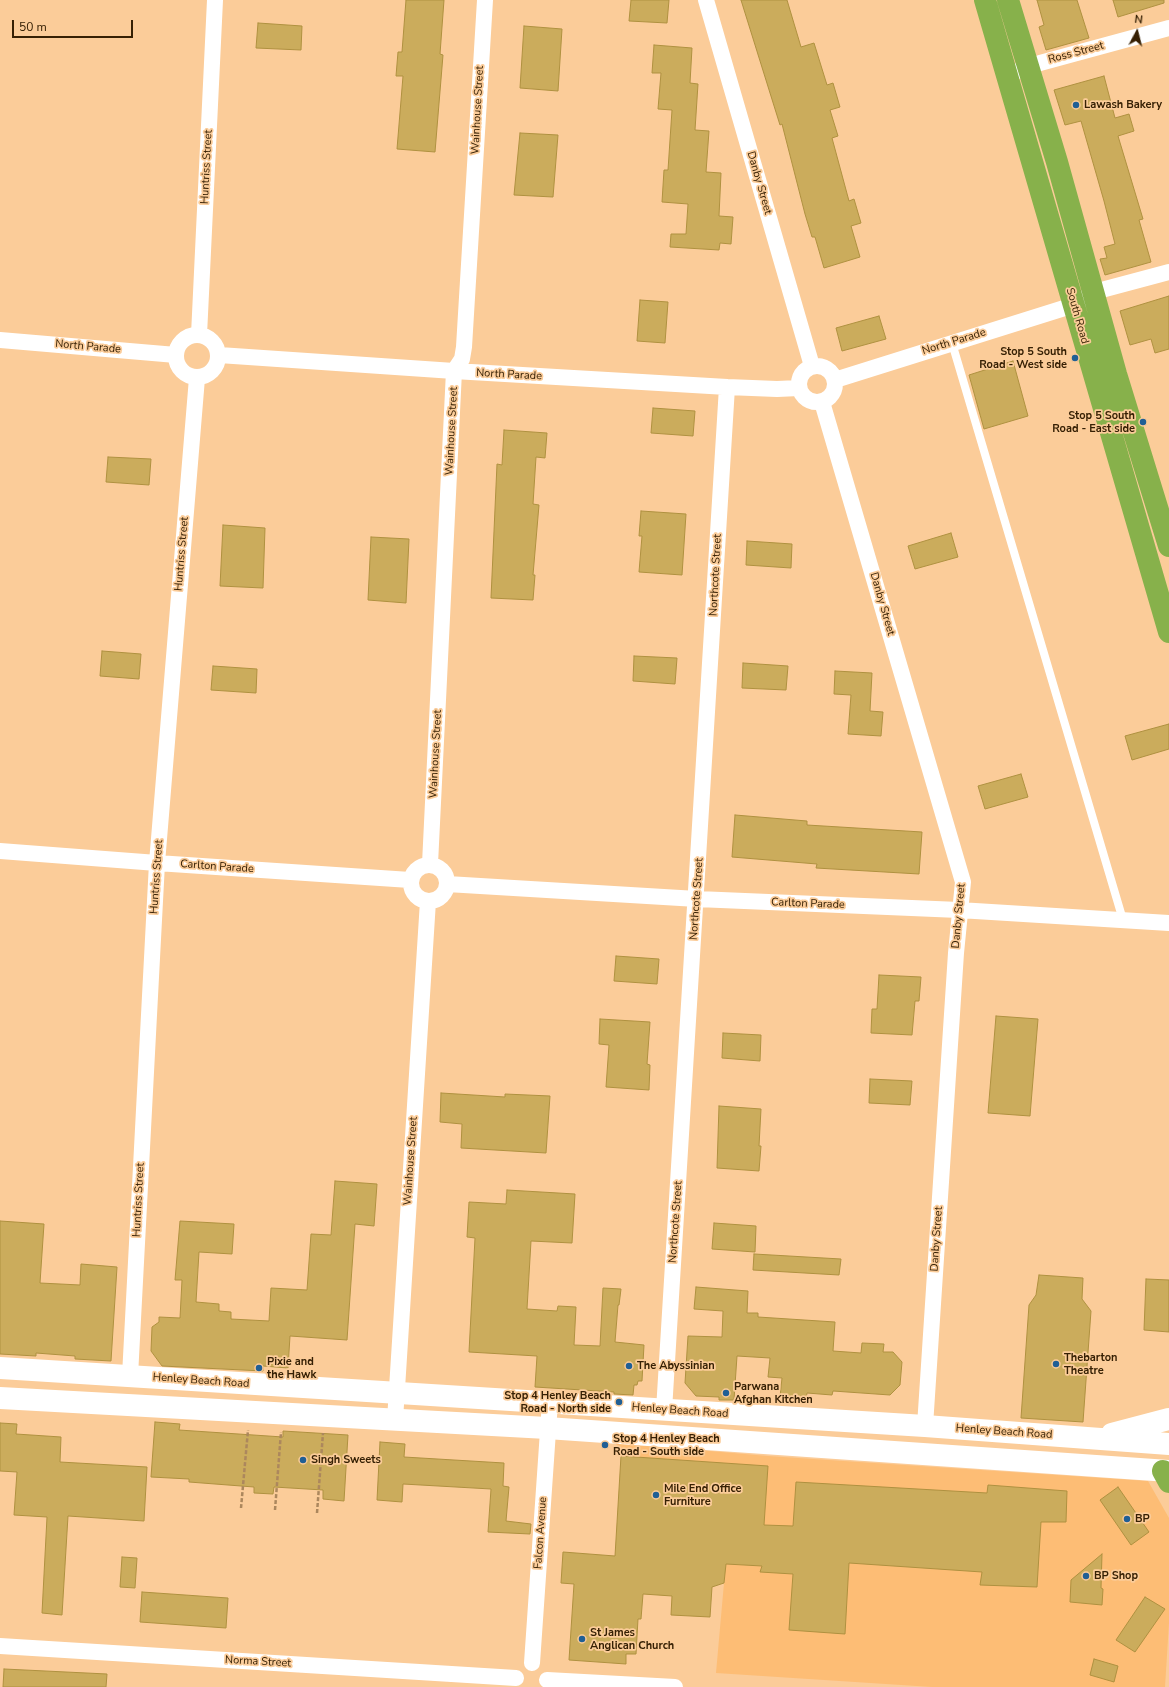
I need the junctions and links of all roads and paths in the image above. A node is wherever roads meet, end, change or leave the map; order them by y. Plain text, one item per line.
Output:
1 (215, 0) edge
2 (485, 0) edge
3 (706, 0) edge
4 (985, 0) edge
5 (1008, 0) edge
6 (1169, 28) edge
7 (1028, 67) junction
8 (1007, 75) junction
9 (1169, 272) edge
10 (1094, 292) junction
11 (1074, 305) junction
12 (199, 335) junction
13 (0, 340) edge
14 (952, 343) junction
15 (176, 355) junction
16 (219, 355) junction
17 (812, 366) junction
18 (454, 372) junction
19 (196, 378) junction
20 (835, 380) junction
21 (728, 388) junction
22 (799, 388) junction
23 (822, 402) junction
24 (1164, 512) edge
25 (1136, 517) junction
26 (1169, 546) edge
27 (1169, 632) edge
28 (0, 851) edge
29 (157, 863) junction
30 (430, 864) junction
31 (410, 880) junction
32 (447, 884) junction
33 (697, 899) junction
34 (428, 901) junction
35 (959, 910) junction
36 (1123, 920) junction
37 (1169, 923) edge
38 (0, 1368) edge
39 (130, 1376) junction
40 (396, 1393) junction
41 (0, 1398) edge
42 (550, 1402) junction
43 (664, 1410) junction
44 (1169, 1419) edge
45 (394, 1420) junction
46 (248, 1426) dead end
47 (925, 1426) junction
48 (281, 1428) dead end
49 (547, 1428) junction
50 (323, 1430) dead end
51 (1095, 1439) junction
52 (1169, 1444) edge
53 (1167, 1475) edge
54 (242, 1508) dead end
55 (275, 1510) dead end
56 (317, 1513) dead end
57 (0, 1646) edge
58 (532, 1663) junction
59 (518, 1682) edge
60 (546, 1684) edge
61 (675, 1687) edge

1 - 12 street, Huntriss Street
2 - 18 street, Wainhouse Street
3 - 17 street, Danby Street
4 - 8 highway, South Road
5 - 7 highway, South Road
6 - 7 street, Ross Street
7 - 8 street, Ross Street
7 - 10 highway, South Road
8 - 11 highway, South Road
9 - 10 street, North Parade
10 - 11 street, North Parade
10 - 24 highway, South Road
11 - 14 street, North Parade
11 - 25 highway, South Road
12 - 15 street
12 - 16 street
13 - 15 street, North Parade
14 - 20 street, North Parade
14 - 36 lane
15 - 19 street
16 - 18 street, North Parade
16 - 19 street
17 - 20 street
17 - 22 street
18 - 21 street, North Parade
18 - 30 street, Wainhouse Street
19 - 29 street, Huntriss Street
20 - 23 street
21 - 22 street, North Parade
21 - 33 street, Northcote Street
22 - 23 street
23 - 35 street, Danby Street
24 - 25 street
24 - 26 highway, South Road
25 - 27 highway, South Road
28 - 29 street, Carlton Parade
29 - 31 street, Carlton Parade
29 - 39 street, Huntriss Street
30 - 31 street
30 - 32 street
31 - 34 street
32 - 33 street, Carlton Parade
32 - 34 street
33 - 35 street, Carlton Parade
33 - 43 street, Northcote Street
34 - 40 street, Wainhouse Street
35 - 36 street, Carlton Parade
35 - 47 street, Danby Street
36 - 37 street, Carlton Parade
38 - 39 main road, Henley Beach Road
39 - 40 main road, Henley Beach Road
40 - 42 main road, Henley Beach Road
40 - 45 street, Wainhouse Street
41 - 45 main road
42 - 43 main road, Henley Beach Road
42 - 49 street, Falcon Avenue
43 - 47 main road, Henley Beach Road
44 - 51 main road
45 - 49 main road
46 - 54 path
47 - 51 main road, Henley Beach Road
48 - 55 path
49 - 53 main road
49 - 58 street, Falcon Avenue
50 - 56 path
51 - 52 main road, Henley Beach Road
57 - 59 street, Norma Street
58 - 59 street
58 - 60 street
60 - 61 street

